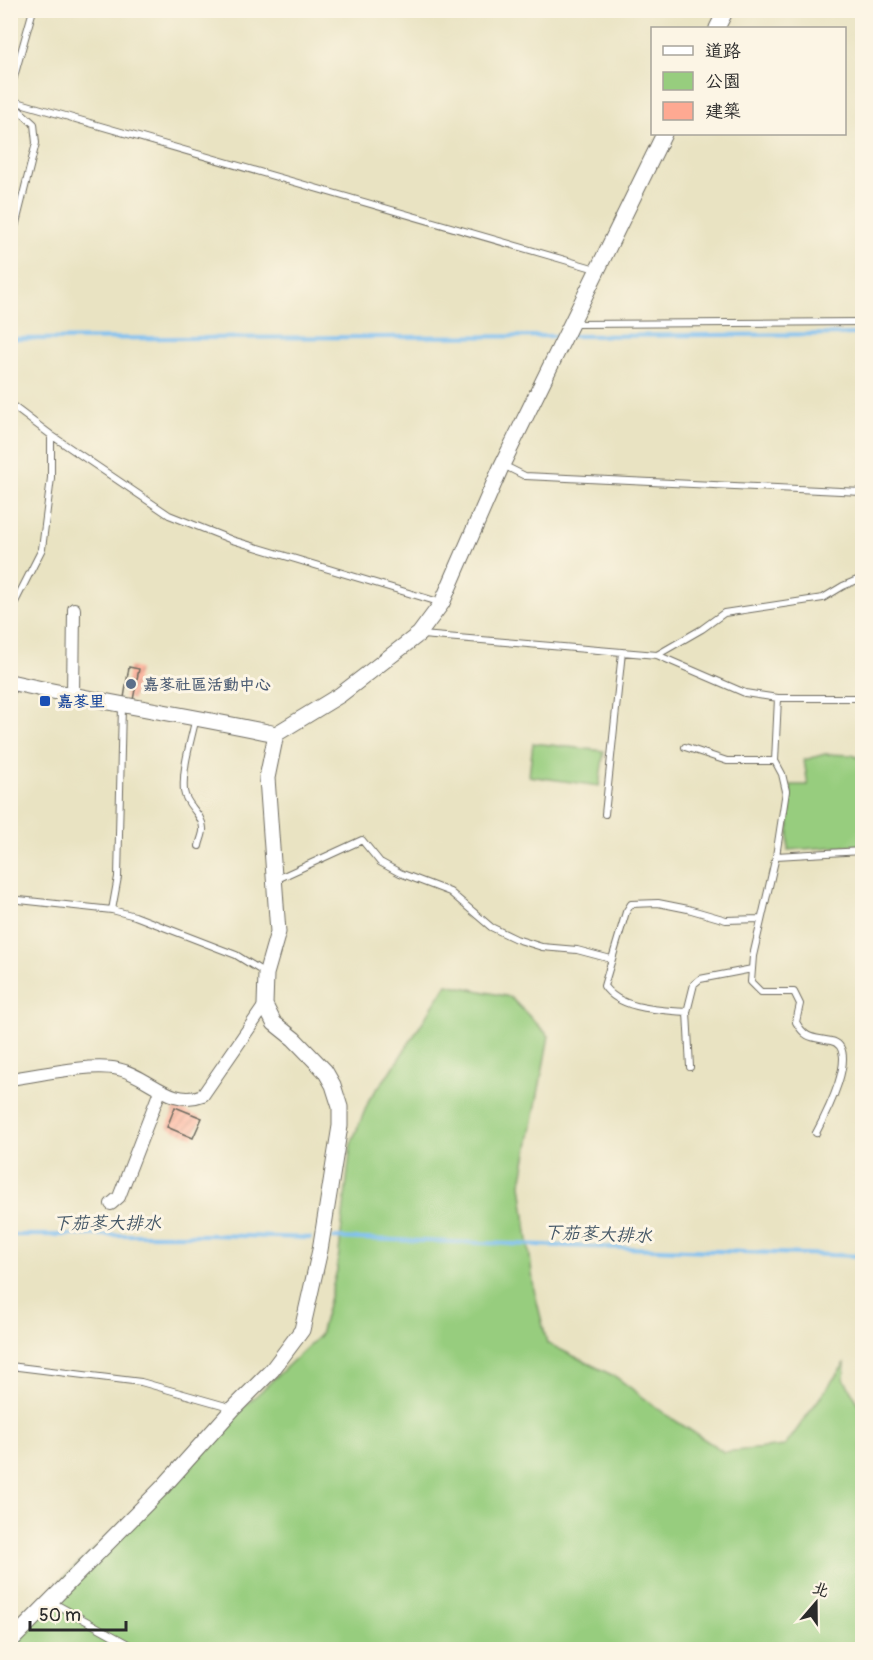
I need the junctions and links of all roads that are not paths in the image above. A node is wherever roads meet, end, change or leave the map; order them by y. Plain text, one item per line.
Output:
1 (33, 10) edge
2 (726, 10) edge
3 (718, 27) edge
4 (10, 91) edge
5 (10, 101) edge
6 (663, 135) edge
7 (10, 247) edge
8 (596, 269) junction
9 (862, 322) edge
10 (570, 324) junction
11 (10, 404) edge
12 (51, 435) junction
13 (502, 465) junction
14 (862, 492) edge
15 (862, 578) edge
16 (442, 603) junction
17 (74, 609) dead end
18 (10, 612) edge
19 (419, 634) junction
20 (622, 652) junction
21 (657, 655) junction
22 (12, 682) edge
23 (73, 695) junction
24 (778, 698) junction
25 (862, 698) edge
26 (10, 701) edge
27 (122, 705) junction
28 (196, 717) junction
29 (276, 734) junction
30 (685, 747) dead end
31 (774, 761) junction
32 (605, 814) dead end
33 (199, 846) dead end
34 (862, 851) edge
35 (776, 856) junction
36 (274, 881) junction
37 (10, 899) edge
38 (112, 910) junction
39 (760, 919) junction
40 (611, 959) junction
41 (752, 969) junction
42 (266, 974) junction
43 (265, 1005) junction
44 (687, 1012) junction
45 (690, 1067) dead end
46 (10, 1079) edge
47 (160, 1091) junction
48 (816, 1133) dead end
49 (111, 1204) dead end
50 (10, 1366) edge
51 (234, 1409) junction
52 (50, 1601) junction
53 (10, 1642) edge
54 (139, 1650) edge

1 - 4 lane
2 - 3 street
5 - 7 lane
5 - 8 lane
6 - 8 street
8 - 10 street
9 - 10 lane
10 - 13 street
11 - 12 lane
12 - 16 lane
12 - 18 lane
13 - 14 lane
13 - 16 street
15 - 21 lane
16 - 19 street
17 - 23 street
19 - 20 lane
19 - 29 street
20 - 21 lane
20 - 32 lane
21 - 24 lane
22 - 23 street
22 - 26 lane
23 - 27 street
24 - 25 lane
24 - 31 lane
27 - 28 street
27 - 38 lane
28 - 29 street
28 - 33 lane
29 - 36 street
30 - 31 lane
31 - 35 lane
34 - 35 lane
35 - 39 lane
36 - 40 lane
36 - 42 street
37 - 38 lane
38 - 42 lane
39 - 40 lane
39 - 41 lane
40 - 44 lane
41 - 44 lane
41 - 48 lane
42 - 43 street
43 - 47 street
43 - 51 street
44 - 45 lane
46 - 47 street
47 - 49 street
50 - 51 lane
51 - 52 street
52 - 53 street
52 - 54 lane

